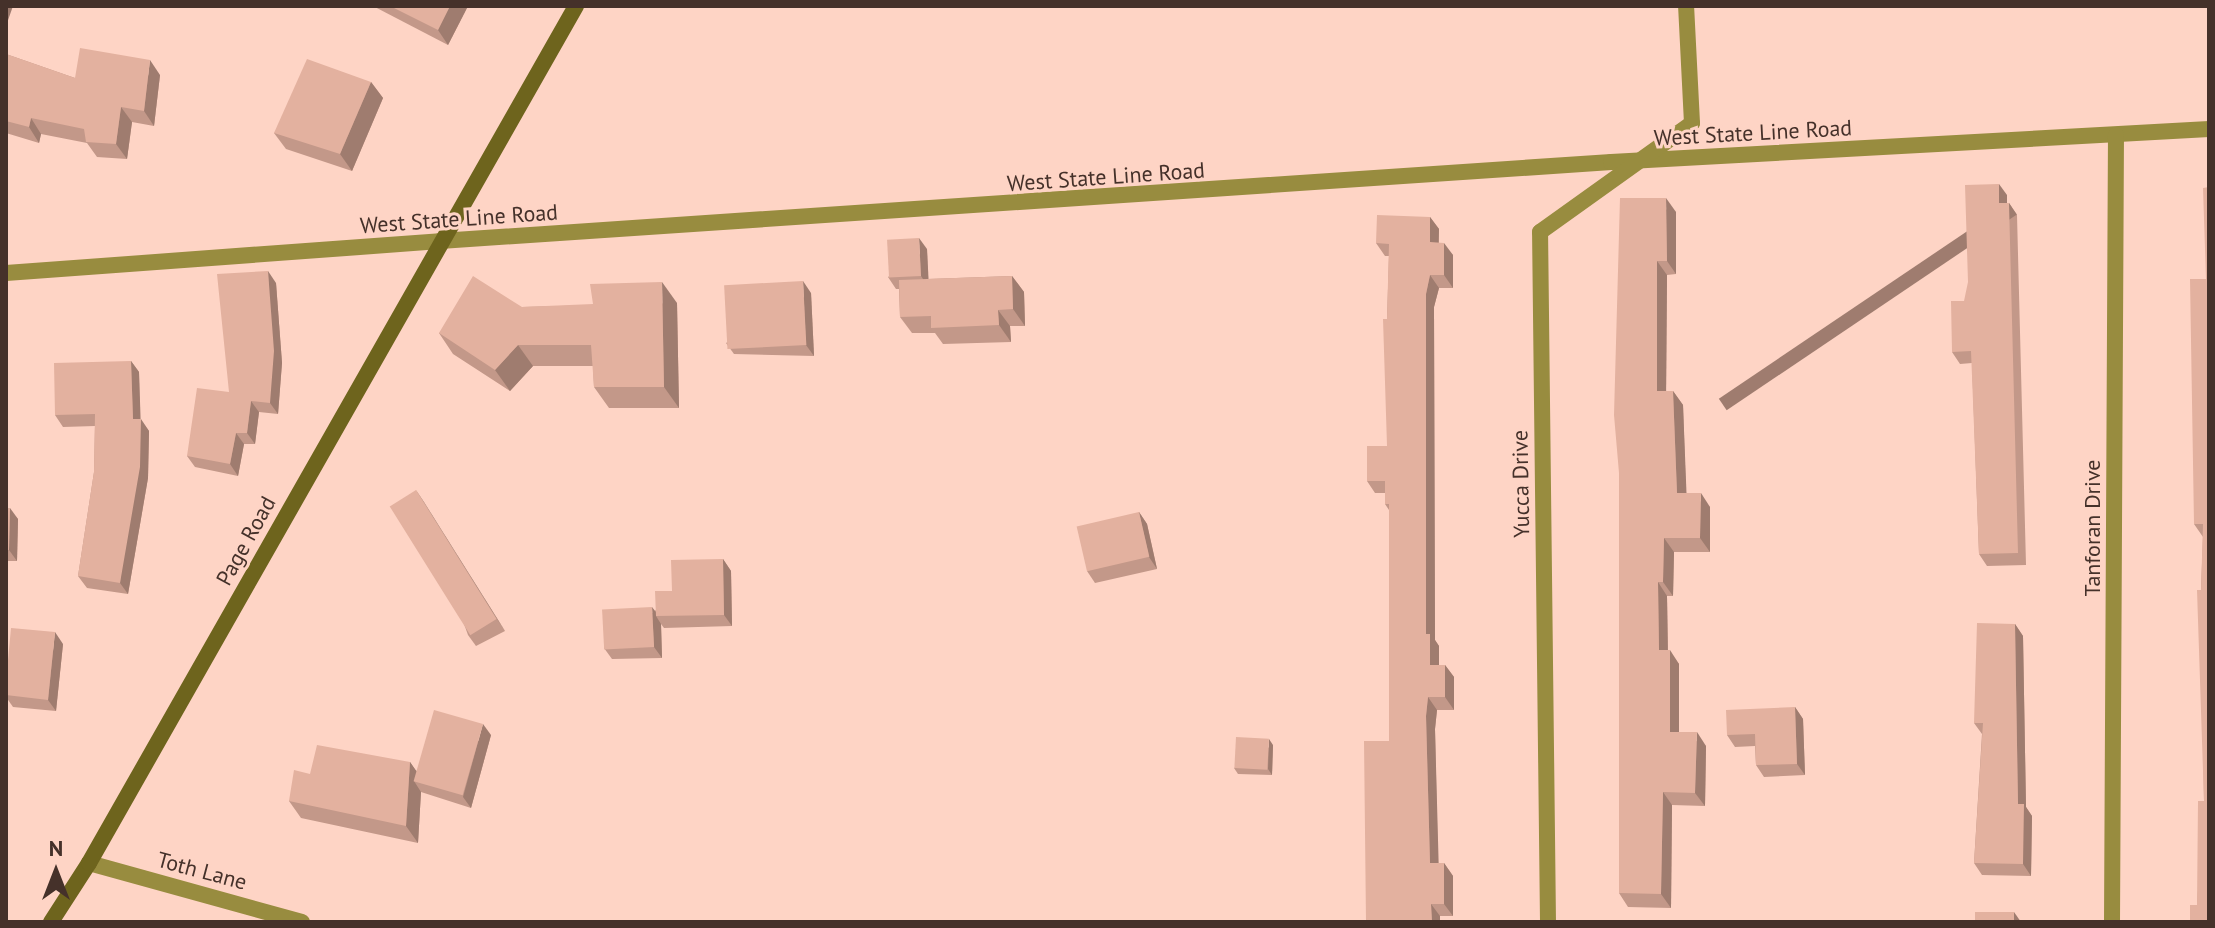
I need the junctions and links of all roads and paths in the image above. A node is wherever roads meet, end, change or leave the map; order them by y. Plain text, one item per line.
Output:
1 (576, 6) edge
2 (1686, 6) edge
3 (2209, 129) edge
4 (2116, 135) junction
5 (1640, 161) junction
6 (440, 241) junction
7 (6, 273) edge
8 (89, 863) junction
9 (51, 922) edge
10 (302, 922) edge
11 (1548, 922) edge
12 (2112, 922) edge

1 - 6 main road, Page Road
2 - 5 street, Yucca Drive
3 - 4 street, West State Line Road
4 - 5 street, West State Line Road
4 - 12 street, Tanforan Drive
5 - 6 street, West State Line Road
5 - 11 street, Yucca Drive
6 - 7 street, West State Line Road
6 - 8 main road, Page Road
8 - 9 main road, Page Road
8 - 10 street, Toth Lane

